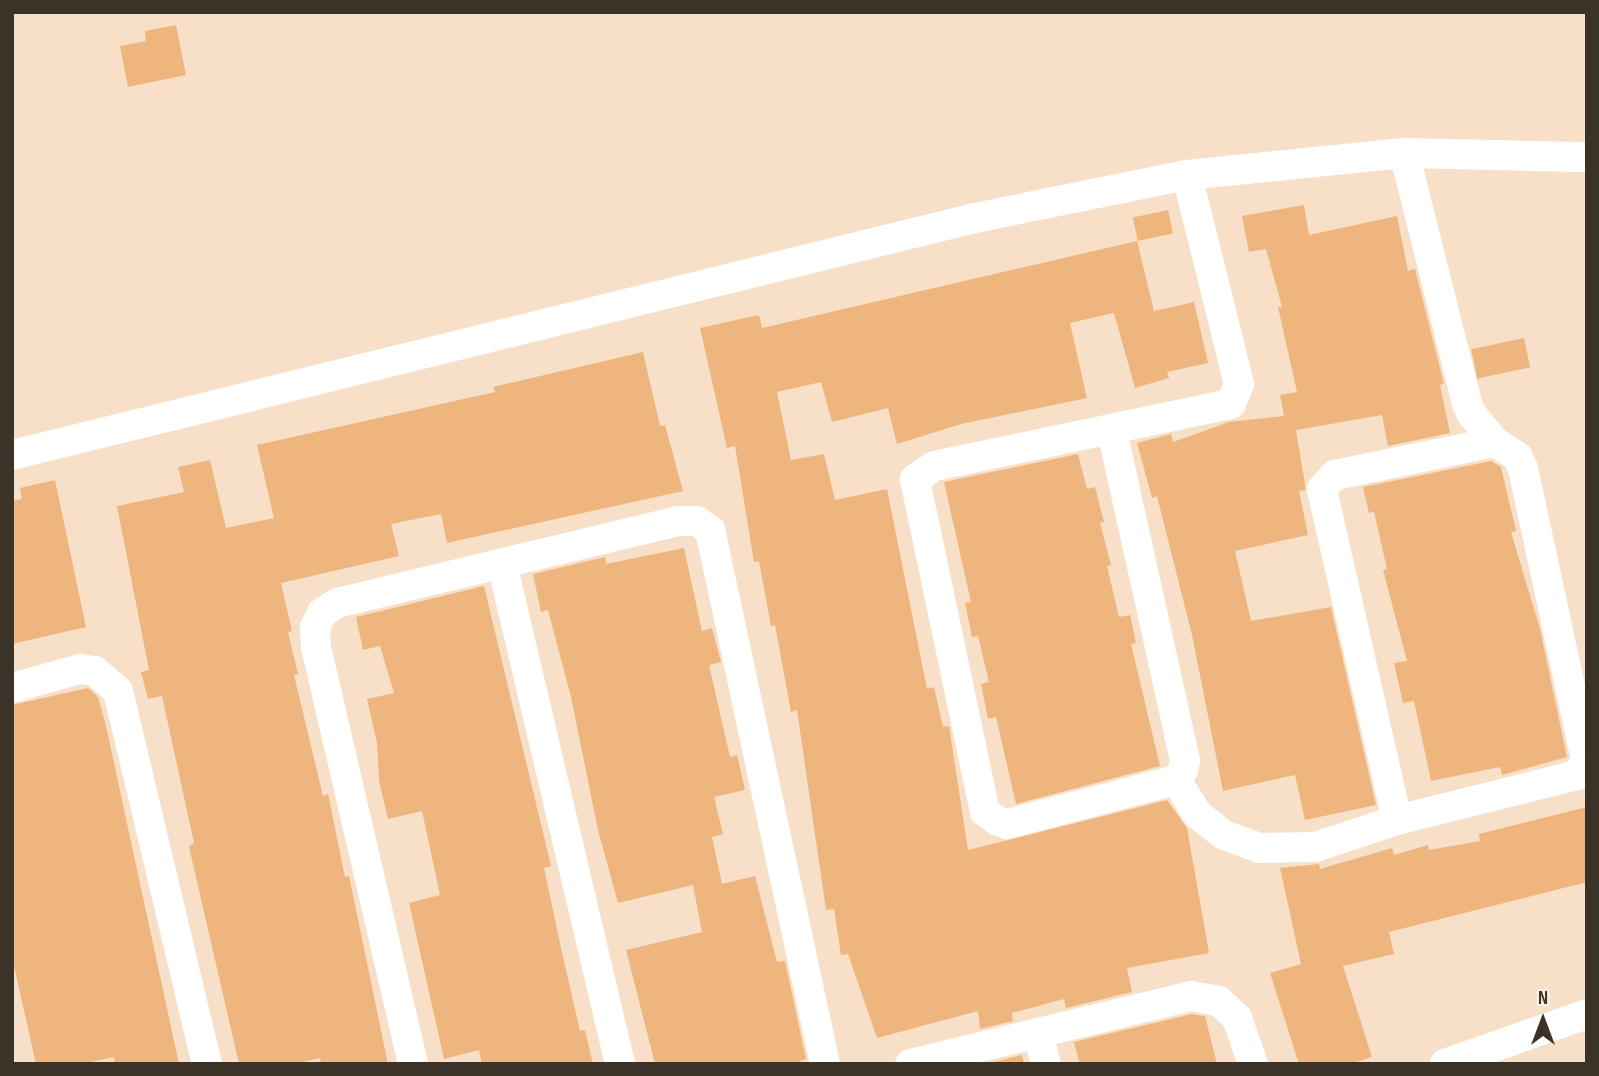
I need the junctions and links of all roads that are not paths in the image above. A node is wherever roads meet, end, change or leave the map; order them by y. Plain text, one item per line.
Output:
1 (1404, 153) junction
2 (1587, 157) edge
3 (1188, 175) junction
4 (1112, 431) junction
5 (1495, 442) junction
6 (12, 455) edge
7 (502, 564) junction
8 (12, 688) edge
9 (1176, 780) junction
10 (1397, 820) junction
11 (1587, 1014) edge
12 (1038, 1033) junction
13 (207, 1064) edge
14 (412, 1064) edge
15 (620, 1064) edge
16 (825, 1064) edge
17 (910, 1064) edge
18 (1045, 1064) edge
19 (1253, 1064) edge
20 (1445, 1064) edge

1 - 2 street
1 - 3 street
1 - 5 street
3 - 4 street
3 - 6 street
4 - 9 street
4 - 9 street
5 - 10 street
5 - 10 street
7 - 14 street
7 - 15 street
7 - 16 street
8 - 13 street
9 - 10 street
11 - 20 street
12 - 17 street
12 - 18 street
12 - 19 street

